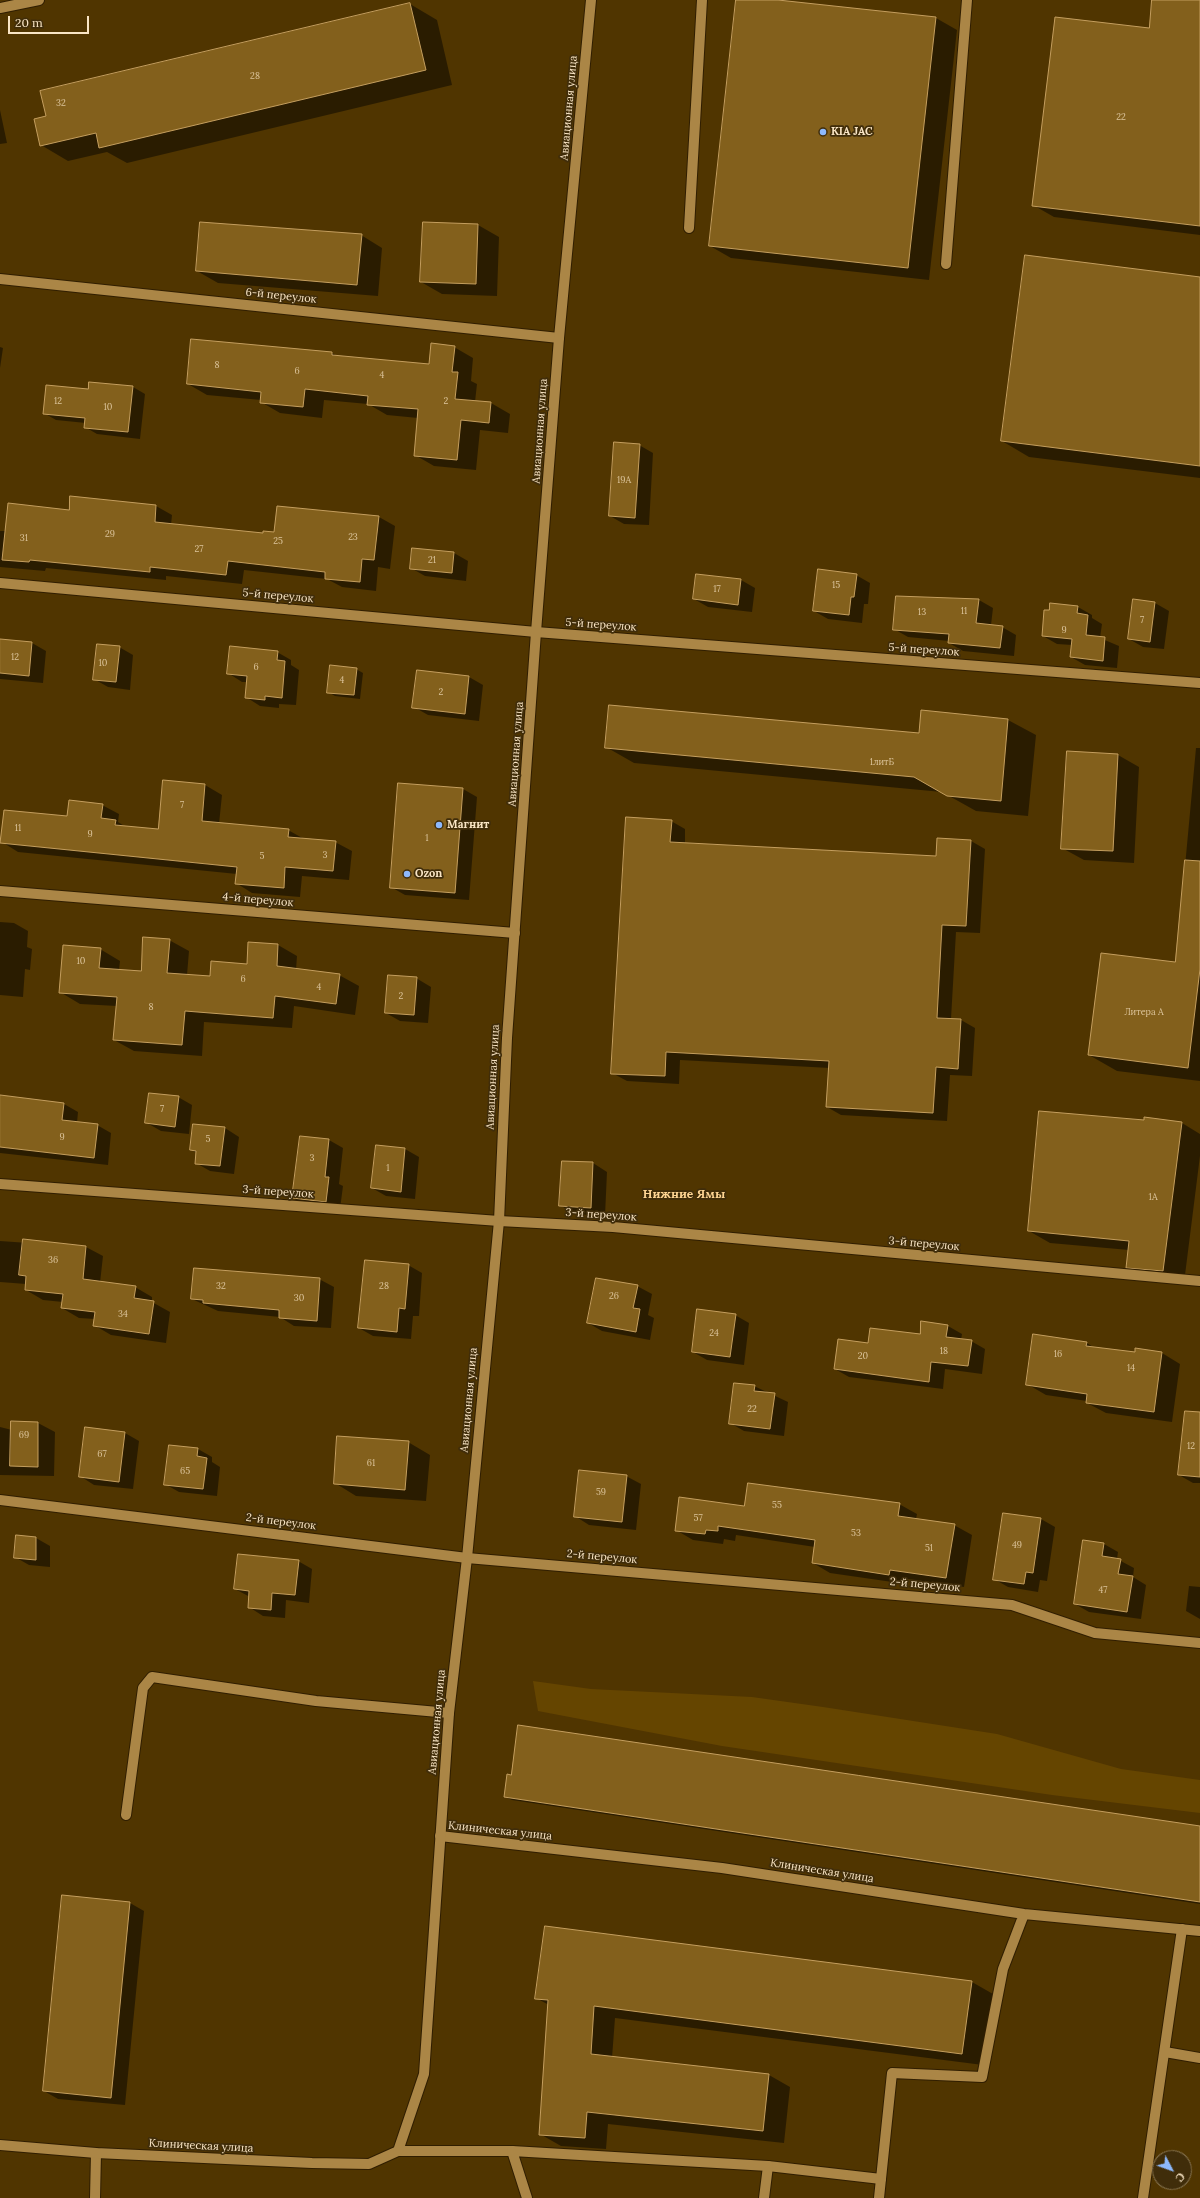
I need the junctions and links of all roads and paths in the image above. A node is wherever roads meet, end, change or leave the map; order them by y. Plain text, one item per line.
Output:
1 (39, 0) edge
2 (591, 0) edge
3 (702, 0) edge
4 (966, 0) edge
5 (0, 8) edge
6 (689, 228) dead end
7 (946, 264) dead end
8 (0, 279) edge
9 (559, 338) junction
10 (0, 583) edge
11 (536, 632) junction
12 (1200, 683) edge
13 (0, 891) edge
14 (515, 933) junction
15 (0, 1184) edge
16 (498, 1221) junction
17 (1200, 1281) edge
18 (0, 1500) edge
19 (466, 1558) junction
20 (1200, 1643) edge
21 (449, 1713) junction
22 (126, 1814) dead end
23 (440, 1836) junction
24 (1024, 1914) junction
25 (1182, 1929) junction
26 (1200, 1931) edge
27 (1165, 2052) junction
28 (1200, 2058) edge
29 (0, 2145) edge
30 (398, 2151) junction
31 (512, 2151) junction
32 (96, 2153) junction
33 (768, 2166) junction
34 (881, 2179) junction
35 (95, 2198) edge
36 (527, 2198) edge
37 (764, 2198) edge
38 (879, 2198) edge
39 (1143, 2198) edge

1 - 5 street
2 - 9 street, Авиационная улица
3 - 6 street
4 - 7 street
8 - 9 street, 6-й переулок
9 - 11 street, Авиационная улица
10 - 11 street, 5-й переулок
11 - 12 street, 5-й переулок
11 - 14 street, Авиационная улица
13 - 14 street, 4-й переулок
14 - 16 street, Авиационная улица
15 - 16 street, 3-й переулок
16 - 17 street, 3-й переулок
16 - 19 street, Авиационная улица
18 - 19 street, 2-й переулок
19 - 20 street, 2-й переулок
19 - 21 street, Авиационная улица
21 - 22 street
21 - 23 street, Авиационная улица
23 - 24 street, Клиническая улица
23 - 30 street, Авиационная улица
24 - 25 street, Клиническая улица
24 - 34 street
25 - 26 street, Клиническая улица
25 - 27 street
27 - 28 street
27 - 39 street
29 - 32 street, Клиническая улица
30 - 31 street
30 - 32 street, Клиническая улица
31 - 33 street
31 - 36 street
32 - 35 street
33 - 34 street
33 - 37 street
34 - 38 street

